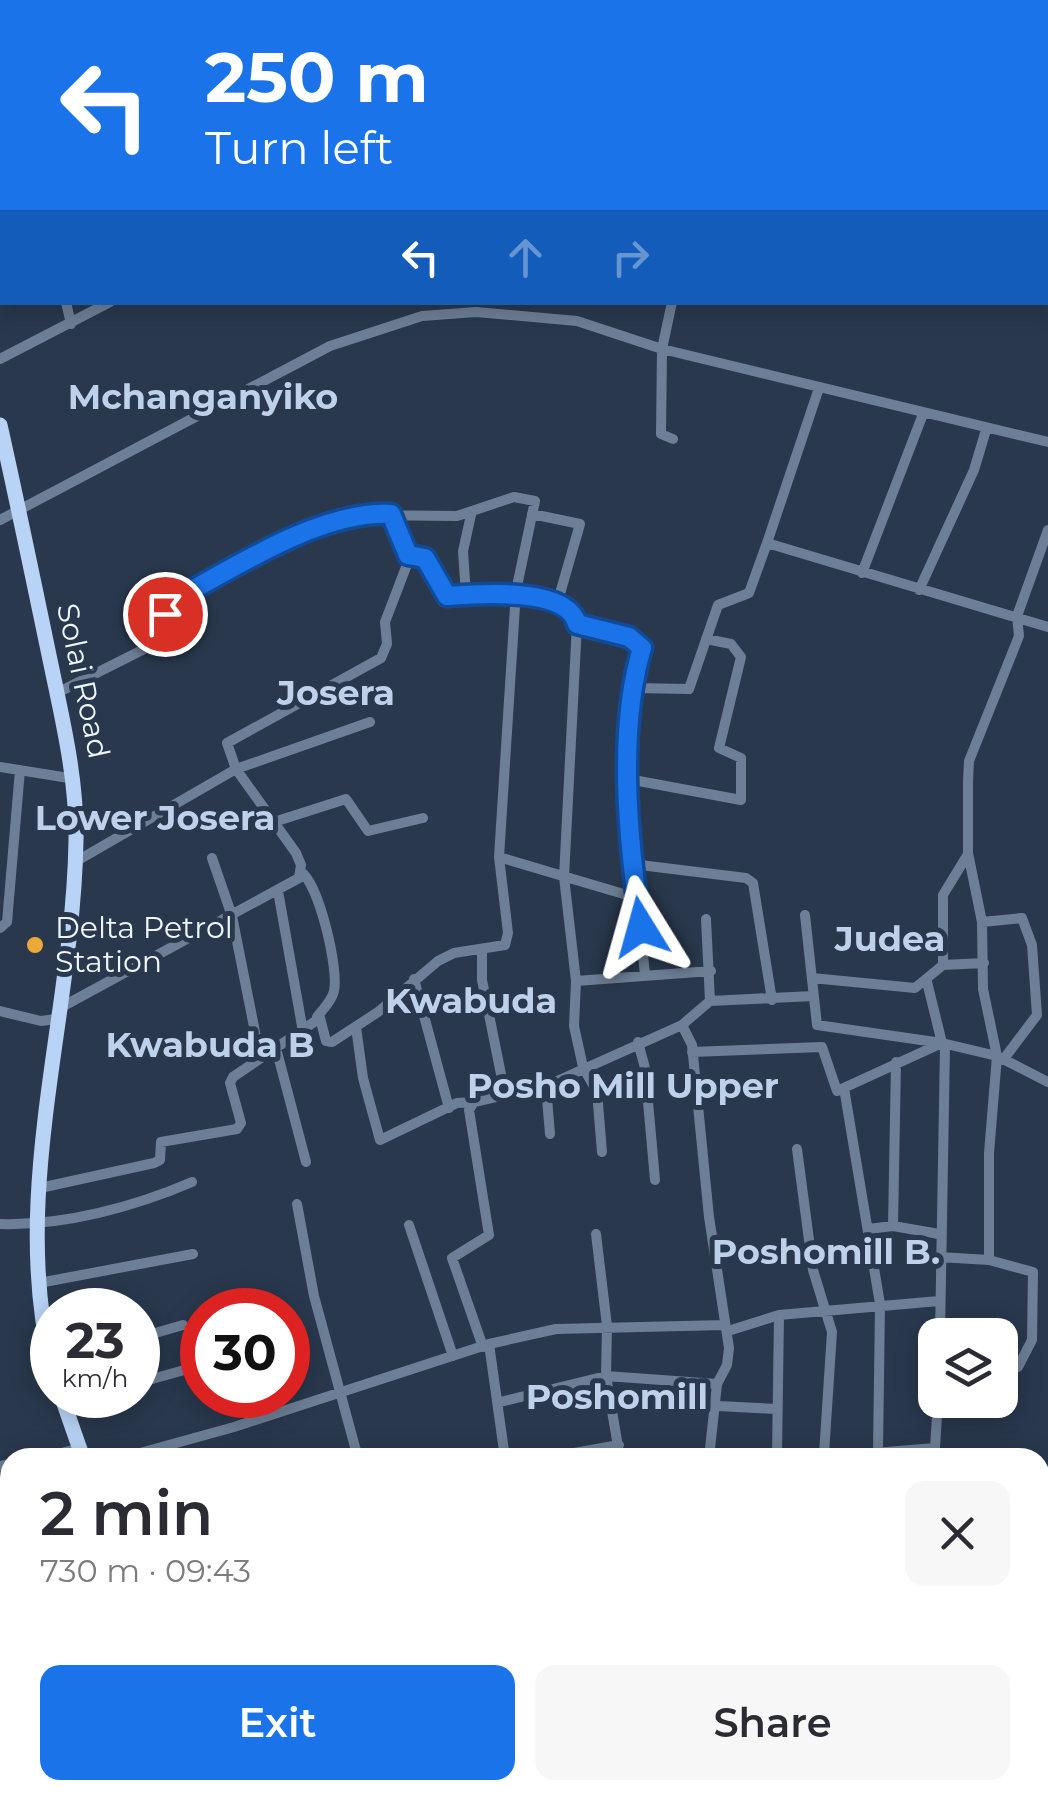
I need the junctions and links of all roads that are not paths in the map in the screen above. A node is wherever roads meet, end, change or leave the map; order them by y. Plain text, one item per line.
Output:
1 (67, 305) edge
2 (105, 305) edge
3 (671, 305) edge
4 (71, 324) junction
5 (662, 349) junction
6 (0, 359) edge
7 (819, 388) junction
8 (923, 414) junction
9 (0, 425) edge
10 (986, 430) junction
11 (674, 439) dead end
12 (1048, 442) edge
13 (19, 509) junction
14 (391, 514) junction
15 (532, 514) junction
16 (471, 515) junction
17 (0, 520) edge
18 (1048, 530) edge
19 (768, 543) junction
20 (408, 555) junction
21 (862, 573) junction
22 (919, 590) junction
23 (516, 591) junction
24 (466, 595) junction
25 (557, 604) junction
26 (1019, 619) junction
27 (577, 624) junction
28 (1046, 628) edge
29 (706, 638) junction
30 (634, 688) junction
31 (57, 693) junction
32 (370, 722) dead end
33 (0, 767) edge
34 (236, 769) junction
35 (20, 770) junction
36 (75, 779) junction
37 (628, 779) junction
38 (423, 818) dead end
39 (274, 822) junction
40 (968, 854) junction
41 (499, 857) junction
42 (212, 858) dead end
43 (75, 862) junction
44 (632, 864) junction
45 (301, 872) junction
46 (564, 877) junction
47 (278, 890) junction
48 (636, 898) junction
49 (805, 915) dead end
50 (232, 916) junction
51 (706, 918) dead end
52 (982, 922) junction
53 (0, 928) edge
54 (482, 949) junction
55 (984, 963) junction
56 (942, 965) junction
57 (711, 971) junction
58 (645, 976) junction
59 (812, 978) junction
60 (414, 979) junction
61 (576, 981) junction
62 (927, 982) junction
63 (813, 996) junction
64 (772, 1000) junction
65 (710, 1001) junction
66 (0, 1011) edge
67 (56, 1014) junction
68 (317, 1017) junction
69 (682, 1025) junction
70 (302, 1026) junction
71 (356, 1027) junction
72 (638, 1042) junction
73 (943, 1045) junction
74 (276, 1048) junction
75 (692, 1052) junction
76 (260, 1057) junction
77 (1000, 1058) junction
78 (896, 1062) junction
79 (584, 1067) junction
80 (1048, 1082) edge
81 (546, 1086) junction
82 (844, 1088) junction
83 (505, 1094) junction
84 (474, 1102) junction
85 (449, 1108) junction
86 (550, 1134) dead end
87 (798, 1149) dead end
88 (602, 1152) dead end
89 (306, 1162) dead end
90 (655, 1180) dead end
91 (192, 1182) dead end
92 (40, 1188) junction
93 (297, 1204) dead end
94 (0, 1224) edge
95 (38, 1225) junction
96 (409, 1225) dead end
97 (893, 1226) junction
98 (868, 1229) junction
99 (596, 1234) dead end
100 (939, 1234) junction
101 (194, 1254) dead end
102 (939, 1257) junction
103 (989, 1260) junction
104 (39, 1283) junction
105 (40, 1288) edge
106 (939, 1302) junction
107 (880, 1304) junction
108 (824, 1313) junction
109 (779, 1316) junction
110 (939, 1318) edge
111 (606, 1326) junction
112 (726, 1328) junction
113 (486, 1345) junction
114 (453, 1356) junction
115 (1018, 1367) dead end
116 (606, 1376) junction
117 (716, 1384) junction
118 (338, 1394) junction
119 (500, 1402) junction
120 (718, 1406) junction
121 (776, 1410) junction
122 (69, 1418) edge
123 (936, 1418) edge
124 (80, 1448) edge
125 (156, 1448) edge
126 (355, 1448) edge
127 (504, 1448) edge
128 (619, 1448) edge
129 (711, 1448) edge
130 (773, 1448) edge
131 (820, 1448) edge
132 (878, 1448) edge
133 (934, 1448) edge

1 - 4 street
2 - 4 street
3 - 5 street
4 - 6 street
5 - 7 street
5 - 11 street
5 - 13 street
7 - 8 street
7 - 19 street
8 - 10 street
8 - 21 street
9 - 13 highway, Solai Road
10 - 12 street
10 - 22 street
13 - 17 street
13 - 31 highway, Solai Road
14 - 16 street
14 - 20 street
14 - 31 street
15 - 16 street
15 - 23 street
15 - 25 street
16 - 24 street
18 - 26 street
19 - 21 street
19 - 29 street
20 - 24 street
20 - 34 street
21 - 22 street
22 - 26 street
23 - 24 street
23 - 25 street
23 - 41 street
25 - 27 street
26 - 28 street
26 - 40 street
27 - 30 street
27 - 46 street
29 - 30 street
29 - 37 street
30 - 37 street
31 - 36 highway, Solai Road
32 - 34 street
33 - 35 street
34 - 39 street
34 - 43 street
35 - 36 street
35 - 53 street
36 - 43 highway, Solai Road
37 - 44 street
38 - 39 street
39 - 45 street
40 - 52 street
40 - 56 street
41 - 46 street
41 - 54 street
42 - 50 street
43 - 67 highway, Solai Road
44 - 48 street
44 - 64 street
45 - 47 street
45 - 68 street
46 - 48 street
46 - 61 street
47 - 50 street
47 - 70 street
48 - 58 street
49 - 59 street
50 - 67 street
50 - 76 street
51 - 57 street
52 - 55 street
52 - 77 street
54 - 60 street
54 - 83 street
55 - 56 street
55 - 77 street
56 - 62 street
57 - 58 street
57 - 65 street
58 - 61 street
59 - 62 street
59 - 63 street
60 - 71 street
60 - 85 street
61 - 79 street
62 - 73 street
63 - 64 street
63 - 73 street
64 - 65 street
65 - 69 street
66 - 67 street
67 - 92 highway, Solai Road
68 - 70 street
68 - 71 street
69 - 72 street
69 - 75 street
70 - 74 street
71 - 85 street
72 - 79 street
72 - 90 street
73 - 77 street
73 - 78 street
73 - 100 street
74 - 76 street
74 - 89 street
75 - 82 street
75 - 112 street
76 - 92 street
77 - 80 street
77 - 103 street
78 - 82 street
78 - 97 street
79 - 81 street
79 - 88 street
81 - 83 street
81 - 86 street
82 - 98 street
83 - 84 street
84 - 85 street
84 - 113 street
87 - 108 street
91 - 95 street
92 - 95 highway, Solai Road
93 - 118 street
94 - 95 street
95 - 104 highway, Solai Road
96 - 114 street
97 - 98 street
97 - 100 street
98 - 107 street
99 - 111 street
100 - 102 street
101 - 104 street
102 - 103 street
102 - 106 street
103 - 115 street
104 - 105 highway, Solai Road
106 - 107 street
106 - 110 street
107 - 108 street
107 - 132 street
108 - 109 street
108 - 131 street
109 - 112 street
109 - 121 street
111 - 112 street
111 - 113 street
111 - 116 street
112 - 117 street
113 - 114 street
113 - 119 street
114 - 118 street
116 - 117 street
116 - 119 street
116 - 128 street
117 - 120 street
118 - 125 street
118 - 126 street
119 - 127 street
120 - 121 street
120 - 129 street
121 - 130 street
122 - 124 highway
123 - 133 street

